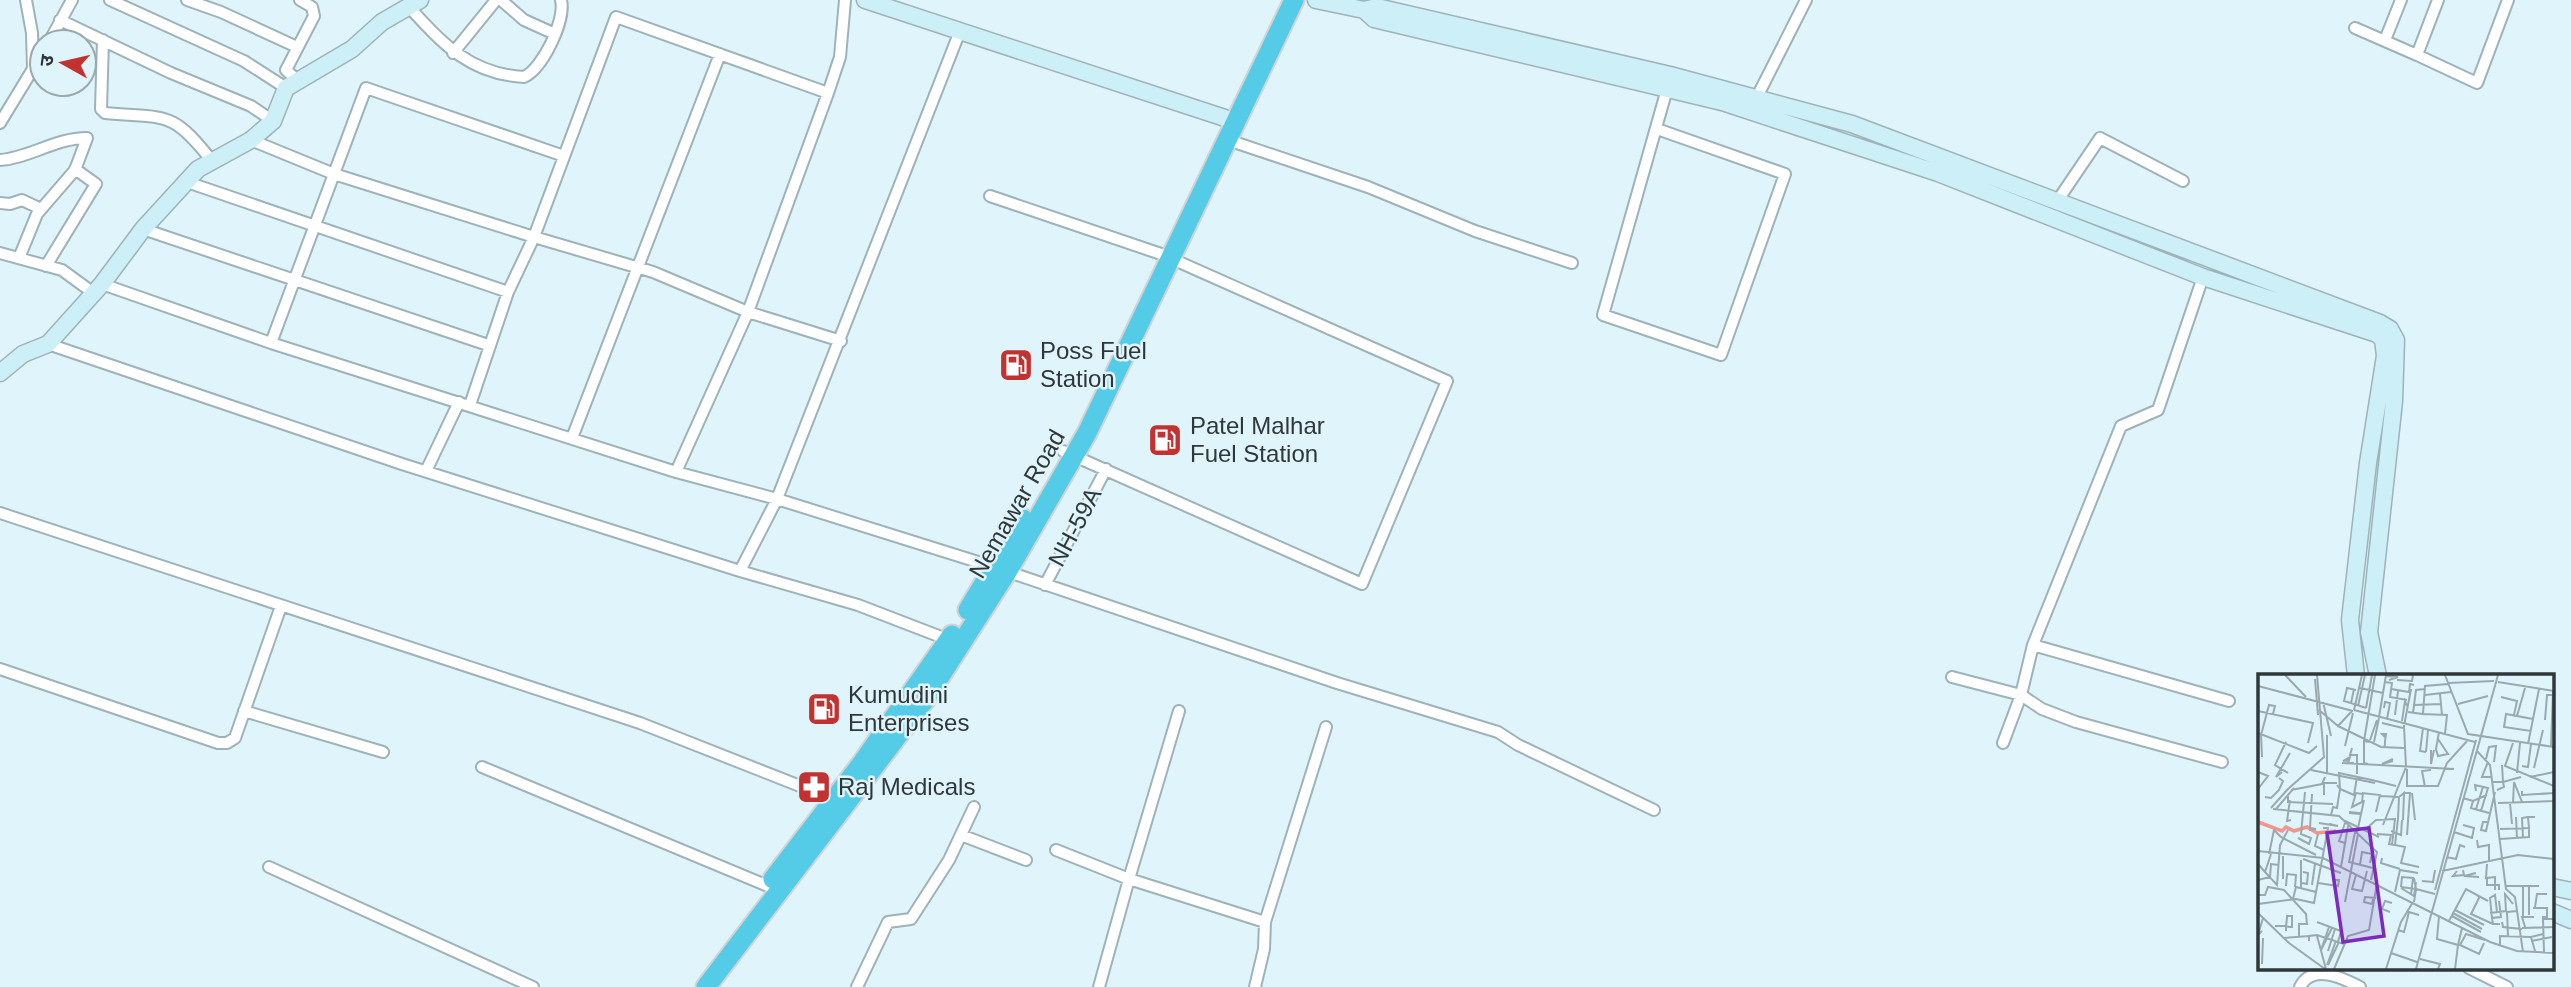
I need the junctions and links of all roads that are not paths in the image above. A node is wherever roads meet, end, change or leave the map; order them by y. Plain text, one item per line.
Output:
1 (26, 0) edge
2 (72, 0) edge
3 (110, 0) edge
4 (187, 0) edge
5 (300, 0) edge
6 (499, 0) edge
7 (561, 0) edge
8 (845, 0) edge
9 (865, 0) edge
10 (1282, 0) edge
11 (1294, 0) edge
12 (1316, 0) edge
13 (1806, 0) edge
14 (2401, 0) edge
15 (2438, 0) edge
16 (2508, 0) edge
17 (415, 3) edge
18 (60, 20) junction
19 (31, 28) edge
20 (56, 28) edge
21 (2355, 28) dead end
22 (960, 31) junction
23 (555, 34) junction
24 (103, 40) junction
25 (2385, 40) junction
26 (297, 47) junction
27 (453, 53) junction
28 (720, 54) junction
29 (2417, 55) junction
30 (28, 79) edge
31 (1669, 82) junction
32 (292, 84) junction
33 (828, 93) junction
34 (1757, 97) junction
35 (1225, 118) junction
36 (273, 121) junction
37 (0, 123) edge
38 (1657, 129) junction
39 (251, 140) junction
40 (1228, 140) junction
41 (564, 156) junction
42 (0, 160) edge
43 (212, 162) junction
44 (75, 169) junction
45 (334, 174) junction
46 (2183, 181) dead end
47 (187, 182) junction
48 (990, 197) dead end
49 (2058, 200) junction
50 (0, 203) edge
51 (41, 209) junction
52 (315, 225) junction
53 (143, 229) junction
54 (2149, 234) junction
55 (534, 237) junction
56 (2141, 254) junction
57 (1, 255) edge
58 (1166, 256) junction
59 (19, 258) junction
60 (1572, 263) dead end
61 (46, 266) junction
62 (636, 268) junction
63 (2203, 276) junction
64 (296, 281) junction
65 (97, 288) junction
66 (508, 292) junction
67 (748, 312) junction
68 (841, 341) junction
69 (271, 343) junction
70 (48, 344) junction
71 (488, 345) junction
72 (0, 373) edge
73 (465, 404) junction
74 (572, 438) junction
75 (1069, 453) junction
76 (1106, 470) junction
77 (426, 471) junction
78 (676, 472) junction
79 (777, 499) junction
80 (0, 513) edge
81 (1000, 570) junction
82 (740, 571) junction
83 (1045, 585) junction
84 (281, 607) junction
85 (949, 640) junction
86 (2034, 645) junction
87 (0, 669) edge
88 (2356, 674) edge
89 (2378, 674) edge
90 (1952, 677) dead end
91 (2021, 695) junction
92 (2229, 701) dead end
93 (244, 711) junction
94 (1179, 711) dead end
95 (1326, 727) dead end
96 (2003, 743) dead end
97 (383, 752) dead end
98 (2222, 762) dead end
99 (482, 767) dead end
100 (863, 772) junction
101 (833, 799) junction
102 (974, 807) dead end
103 (1654, 810) dead end
104 (961, 835) junction
105 (1056, 850) dead end
106 (1026, 860) dead end
107 (269, 867) dead end
108 (1129, 879) junction
109 (768, 886) junction
110 (2554, 913) edge
111 (2571, 920) edge
112 (1265, 922) junction
113 (2473, 970) edge
114 (533, 987) edge
115 (694, 987) edge
116 (706, 987) edge
117 (857, 987) edge
118 (1099, 987) edge
119 (1255, 987) edge
120 (2300, 987) edge
121 (2360, 987) edge
122 (2507, 987) edge

1 - 19 street
2 - 18 street
3 - 32 street
4 - 26 street
5 - 26 street
6 - 23 street
6 - 27 street
7 - 23 street
8 - 33 street
9 - 22 street
10 - 35 highway, Nemawar Road
11 - 40 highway, Nemawar Road
12 - 31 street
13 - 34 street
14 - 25 street
15 - 29 street
16 - 29 street
17 - 27 street
17 - 32 street
18 - 20 street
18 - 24 street
21 - 25 street
22 - 35 street
22 - 68 street
23 - 27 street
24 - 36 street
24 - 43 street
25 - 29 street
26 - 32 street
28 - 33 street
28 - 41 street
28 - 62 street
30 - 37 street
31 - 34 street
31 - 38 street
31 - 56 street
32 - 36 street
33 - 67 street
34 - 49 street
35 - 58 highway, Nemawar Road
36 - 39 street
38 - 38 street
39 - 43 street
39 - 45 street
40 - 58 highway, Nemawar Road
40 - 60 street
41 - 45 street
41 - 55 street
42 - 44 street
43 - 47 street
44 - 51 street
44 - 61 street
45 - 52 street
45 - 55 street
46 - 49 street
47 - 52 street
47 - 53 street
48 - 58 street
49 - 54 street
50 - 51 street
51 - 59 street
52 - 64 street
52 - 66 street
53 - 64 street
53 - 65 street
54 - 56 street
54 - 89 street
55 - 62 street
55 - 66 street
56 - 63 street
57 - 59 street
58 - 75 highway, Nemawar Road
58 - 76 street
59 - 61 street
61 - 65 street
62 - 67 street
62 - 74 street
63 - 86 street
63 - 88 street
64 - 69 street
64 - 71 street
65 - 69 street
65 - 70 street
66 - 71 street
67 - 68 street
67 - 78 street
68 - 79 street
69 - 73 street
70 - 72 street
70 - 77 street
71 - 73 street
73 - 74 street
73 - 77 street
74 - 78 street
75 - 76 street
75 - 81 highway, Nemawar Road
76 - 83 street, NH-59A
77 - 82 street
78 - 79 street
79 - 81 street
79 - 82 street
80 - 84 street
81 - 83 street
81 - 85 highway, Nemawar Road
81 - 100 highway, Nemawar Road
82 - 85 street
83 - 103 street
84 - 93 street
84 - 101 street
85 - 100 highway, Nemawar Road
86 - 91 street
86 - 92 street
87 - 93 street
90 - 91 street
91 - 96 street
91 - 98 street
93 - 97 street
94 - 108 street
95 - 112 street
99 - 109 street
100 - 101 highway, Nemawar Road
100 - 116 highway, Nemawar Road
101 - 109 highway, Nemawar Road
102 - 104 street
104 - 106 street
104 - 117 street
105 - 108 street
107 - 114 street
108 - 112 street
108 - 118 street
109 - 115 highway, Nemawar Road
110 - 111 street
112 - 119 street
113 - 122 street
120 - 121 street

